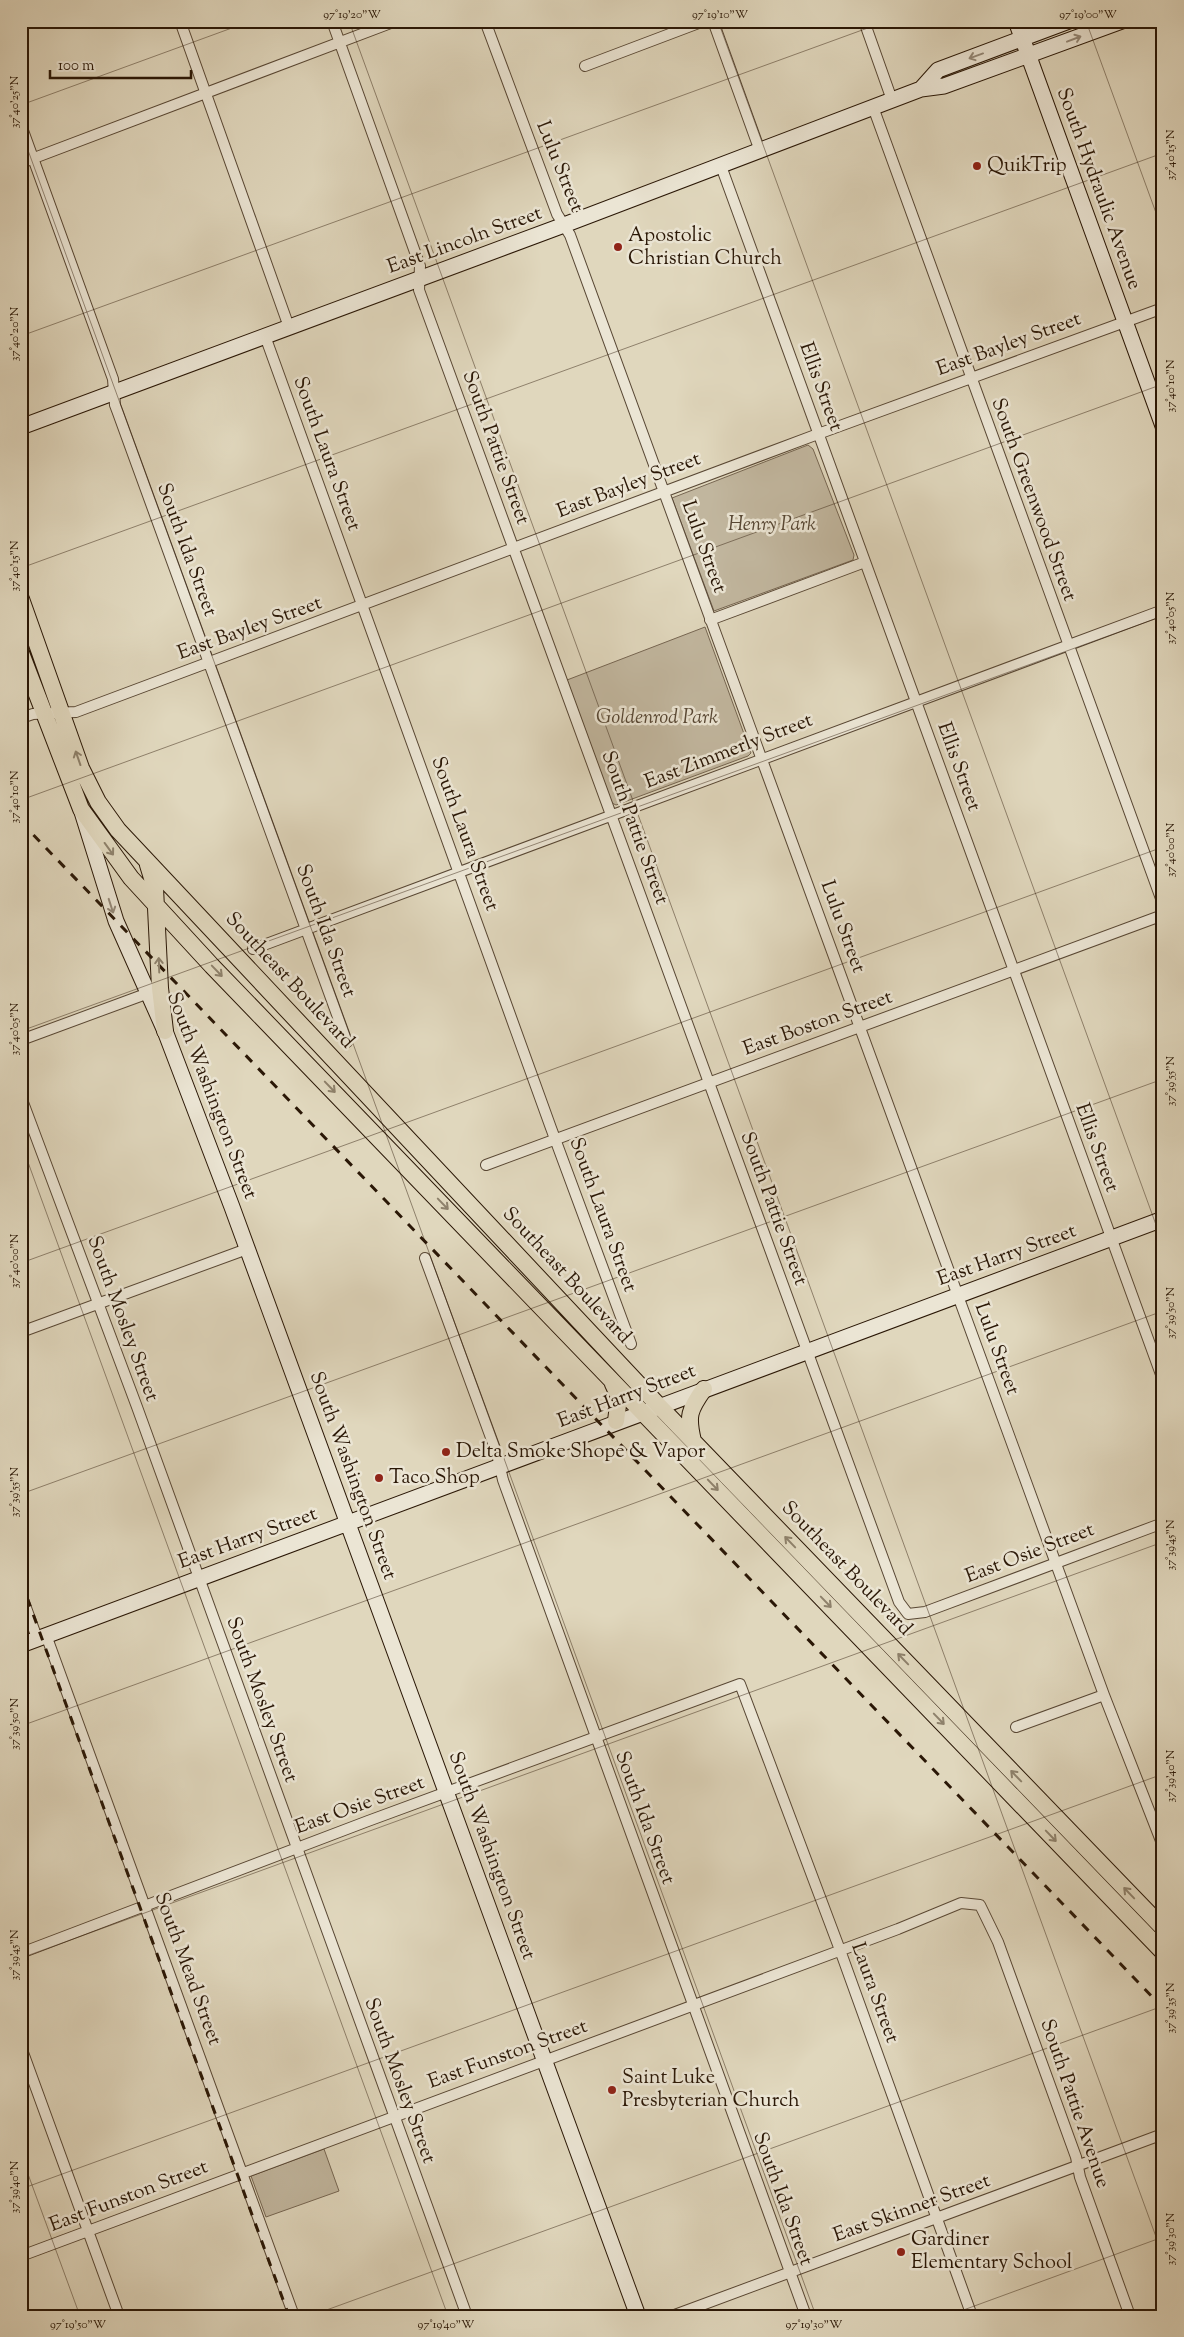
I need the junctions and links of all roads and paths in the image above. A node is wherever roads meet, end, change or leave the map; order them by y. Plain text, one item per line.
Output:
1 (180, 21) edge
2 (332, 21) edge
3 (396, 21) edge
4 (485, 21) edge
5 (704, 21) edge
6 (713, 21) edge
7 (864, 21) edge
8 (1016, 21) edge
9 (1069, 21) edge
10 (1122, 21) edge
11 (1022, 39) junction
12 (340, 43) junction
13 (1029, 56) junction
14 (585, 66) dead end
15 (920, 89) junction
16 (206, 94) junction
17 (892, 100) junction
18 (873, 107) junction
19 (21, 125) edge
20 (760, 151) junction
21 (33, 158) junction
22 (21, 163) edge
23 (721, 166) junction
24 (564, 225) junction
25 (420, 279) junction
26 (1163, 308) edge
27 (1125, 322) junction
28 (289, 327) junction
29 (265, 336) junction
30 (971, 378) junction
31 (114, 392) junction
32 (1163, 426) edge
33 (21, 427) edge
34 (818, 434) junction
35 (664, 492) junction
36 (513, 549) junction
37 (865, 562) junction
38 (21, 599) edge
39 (362, 606) junction
40 (1163, 610) edge
41 (710, 620) junction
42 (1067, 645) junction
43 (21, 653) edge
44 (209, 663) junction
45 (915, 701) junction
46 (63, 713) junction
47 (44, 715) junction
48 (21, 718) edge
49 (761, 759) junction
50 (81, 809) junction
51 (610, 815) junction
52 (145, 859) junction
53 (459, 872) junction
54 (1163, 904) edge
55 (157, 907) junction
56 (1163, 915) edge
57 (306, 930) junction
58 (253, 949) dead end
59 (1013, 971) junction
60 (154, 991) junction
61 (860, 1028) junction
62 (166, 1031) joint
63 (21, 1040) edge
64 (347, 1042) dead end
65 (709, 1084) junction
66 (21, 1097) edge
67 (555, 1141) junction
68 (486, 1165) dead end
69 (1163, 1219) edge
70 (1110, 1239) junction
71 (247, 1249) junction
72 (425, 1258) dead end
73 (958, 1295) junction
74 (98, 1304) junction
75 (21, 1332) edge
76 (631, 1344) dead end
77 (806, 1351) junction
78 (610, 1377) junction
79 (1163, 1380) edge
80 (704, 1389) junction
81 (651, 1409) junction
82 (616, 1421) junction
83 (692, 1441) junction
84 (500, 1466) junction
85 (1163, 1523) edge
86 (346, 1524) junction
87 (1057, 1562) junction
88 (198, 1579) junction
89 (21, 1594) edge
90 (908, 1614) joint
91 (42, 1637) junction
92 (21, 1645) edge
93 (740, 1684) joint
94 (1104, 1695) junction
95 (1016, 1727) dead end
96 (596, 1738) junction
97 (445, 1793) junction
98 (1159, 1827) edge
99 (1163, 1846) edge
100 (296, 1849) junction
101 (980, 1905) joint
102 (145, 1906) junction
103 (1163, 1928) edge
104 (840, 1950) junction
105 (1163, 1952) edge
106 (21, 1953) edge
107 (693, 2004) junction
108 (21, 2047) edge
109 (543, 2060) junction
110 (393, 2116) junction
111 (1163, 2134) edge
112 (1078, 2167) junction
113 (242, 2173) junction
114 (937, 2218) junction
115 (88, 2231) junction
116 (21, 2256) edge
117 (790, 2272) junction
118 (119, 2316) edge
119 (294, 2316) edge
120 (467, 2316) edge
121 (638, 2316) edge
122 (672, 2316) edge
123 (806, 2316) edge
124 (972, 2316) edge
125 (1130, 2316) edge

1 - 16 street
2 - 12 street, South Pattie Street
3 - 12 street
4 - 24 street, Lulu Street
5 - 14 street
6 - 20 street
7 - 17 street
8 - 11 street, South Hydraulic Avenue
9 - 11 street, East Lincoln Street
13 -> 10 street, East Lincoln Street
11 - 13 street, South Hydraulic Avenue
11 -> 15 street, East Lincoln Street
12 - 16 street
12 - 25 street, South Pattie Street
13 - 15 street, East Lincoln Street
13 - 27 street, South Hydraulic Avenue
15 - 17 street, East Lincoln Street
16 - 21 street
16 - 28 street
17 - 18 street, East Lincoln Street
18 - 20 street, East Lincoln Street
18 - 30 street, South Greenwood Street
19 - 21 street, South Ida Street
20 - 23 street, East Lincoln Street
21 - 22 street
21 - 31 street, South Ida Street
23 - 24 street, East Lincoln Street
23 - 34 street, Ellis Street
24 - 25 street, East Lincoln Street
24 - 35 street, Lulu Street
25 - 28 street, East Lincoln Street
25 - 36 street, South Pattie Street
26 - 27 street, East Bayley Street
27 - 30 street, East Bayley Street
27 - 32 street, South Hydraulic Avenue
28 - 29 street, East Lincoln Street
29 - 31 street, East Lincoln Street
29 - 39 street, South Laura Street
30 - 34 street, East Bayley Street
30 - 42 street, South Greenwood Street
31 - 33 street, East Lincoln Street
31 - 44 street, South Ida Street
34 - 35 street, East Bayley Street
34 - 37 street, Ellis Street
35 - 36 street, East Bayley Street
35 - 41 street, Lulu Street
36 - 39 street, East Bayley Street
36 - 51 street, South Pattie Street
37 - 41 street
37 - 45 street, Ellis Street
38 - 46 main road, Southeast Boulevard
39 - 44 street, East Bayley Street
39 - 53 street, South Laura Street
40 - 42 street, East Zimmerly Street
41 - 49 street, Lulu Street
42 - 45 street, East Zimmerly Street
42 - 54 street, South Greenwood Street
43 - 47 main road, South Washington Street
44 - 46 street, East Bayley Street
44 - 57 street, South Ida Street
45 - 49 street, East Zimmerly Street
45 - 59 street, Ellis Street
46 - 47 street, East Bayley Street
52 -> 46 main road, Southeast Boulevard
47 - 48 street, East Bayley Street
47 - 50 main road, South Washington Street
49 - 51 street, East Zimmerly Street
49 - 61 street, Lulu Street
50 -> 55 main road, Southeast Boulevard
50 -> 60 street, South Washington Street
51 - 53 street, East Zimmerly Street
51 - 65 street, South Pattie Street
52 - 55 main road
52 - 81 main road, Southeast Boulevard
53 - 57 street, East Zimmerly Street
53 - 67 street, South Laura Street
60 -> 55 main road
55 -> 78 main road, Southeast Boulevard
56 - 59 street, East Boston Street
57 - 58 street, East Zimmerly Street
57 - 64 street, South Ida Street
59 - 61 street, East Boston Street
59 - 70 street, Ellis Street
60 - 62 main road
60 - 63 street
61 - 65 street, East Boston Street
61 - 73 street, Lulu Street
62 - 71 street, South Washington Street
65 - 67 street, East Boston Street
65 - 77 street, South Pattie Street
66 - 74 street, South Mosley Street
67 - 68 street, East Boston Street
67 - 76 street, South Laura Street
69 - 70 street, East Harry Street
70 - 73 street, East Harry Street
70 - 79 street, Ellis Street
71 - 74 street
71 - 86 street, South Washington Street
72 - 84 street, South Ida Street
73 - 77 street, East Harry Street
73 - 87 street, Lulu Street
74 - 75 street
74 - 88 street, South Mosley Street
77 - 80 street, East Harry Street
77 - 90 street, South Pattie Street
78 - 81 main road, Southeast Boulevard
78 - 82 main road
80 - 81 street, East Harry Street
80 - 83 main road
81 - 82 street, East Harry Street
81 - 83 main road, Southeast Boulevard
81 -> 105 main road, Southeast Boulevard
82 - 84 street, East Harry Street
103 -> 83 main road, Southeast Boulevard
84 - 86 street, East Harry Street
84 - 96 street, South Ida Street
85 - 87 street, East Osie Street
86 - 88 street, East Harry Street
86 - 97 street, South Washington Street
87 - 90 street, East Osie Street
87 - 94 street, Lulu Street
88 - 91 street, East Harry Street
88 - 100 street, South Mosley Street
89 - 91 street, South Mead Street
91 - 92 street, East Harry Street
91 - 102 street, South Mead Street
93 - 96 street, East Osie Street
93 - 104 street, Laura Street
94 - 95 street
94 - 98 street, Lulu Street
96 - 97 street, East Osie Street
96 - 107 street, South Ida Street
97 - 100 street, East Osie Street
97 - 109 street, South Washington Street
98 - 99 street, Lulu Street
100 - 102 street, East Osie Street
100 - 110 street, South Mosley Street
101 - 104 street, East Funston Street
101 - 112 street, South Pattie Avenue
102 - 106 street, East Osie Street
102 - 113 street, South Mead Street
104 - 107 street, East Funston Street
104 - 114 street, Laura Street
107 - 109 street, East Funston Street
107 - 117 street, South Ida Street
108 - 115 street
109 - 110 street, East Funston Street
109 - 121 street, South Washington Street
110 - 113 street, East Funston Street
110 - 120 street, South Mosley Street
111 - 112 street, East Skinner Street
112 - 114 street, East Skinner Street
112 - 125 street, South Pattie Avenue
113 - 115 street, East Funston Street
113 - 119 street, South Mead Street
114 - 117 street, East Skinner Street
114 - 124 street, Laura Street
115 - 116 street, East Funston Street
115 - 118 street
117 - 122 street, East Skinner Street
117 - 123 street, South Ida Street

